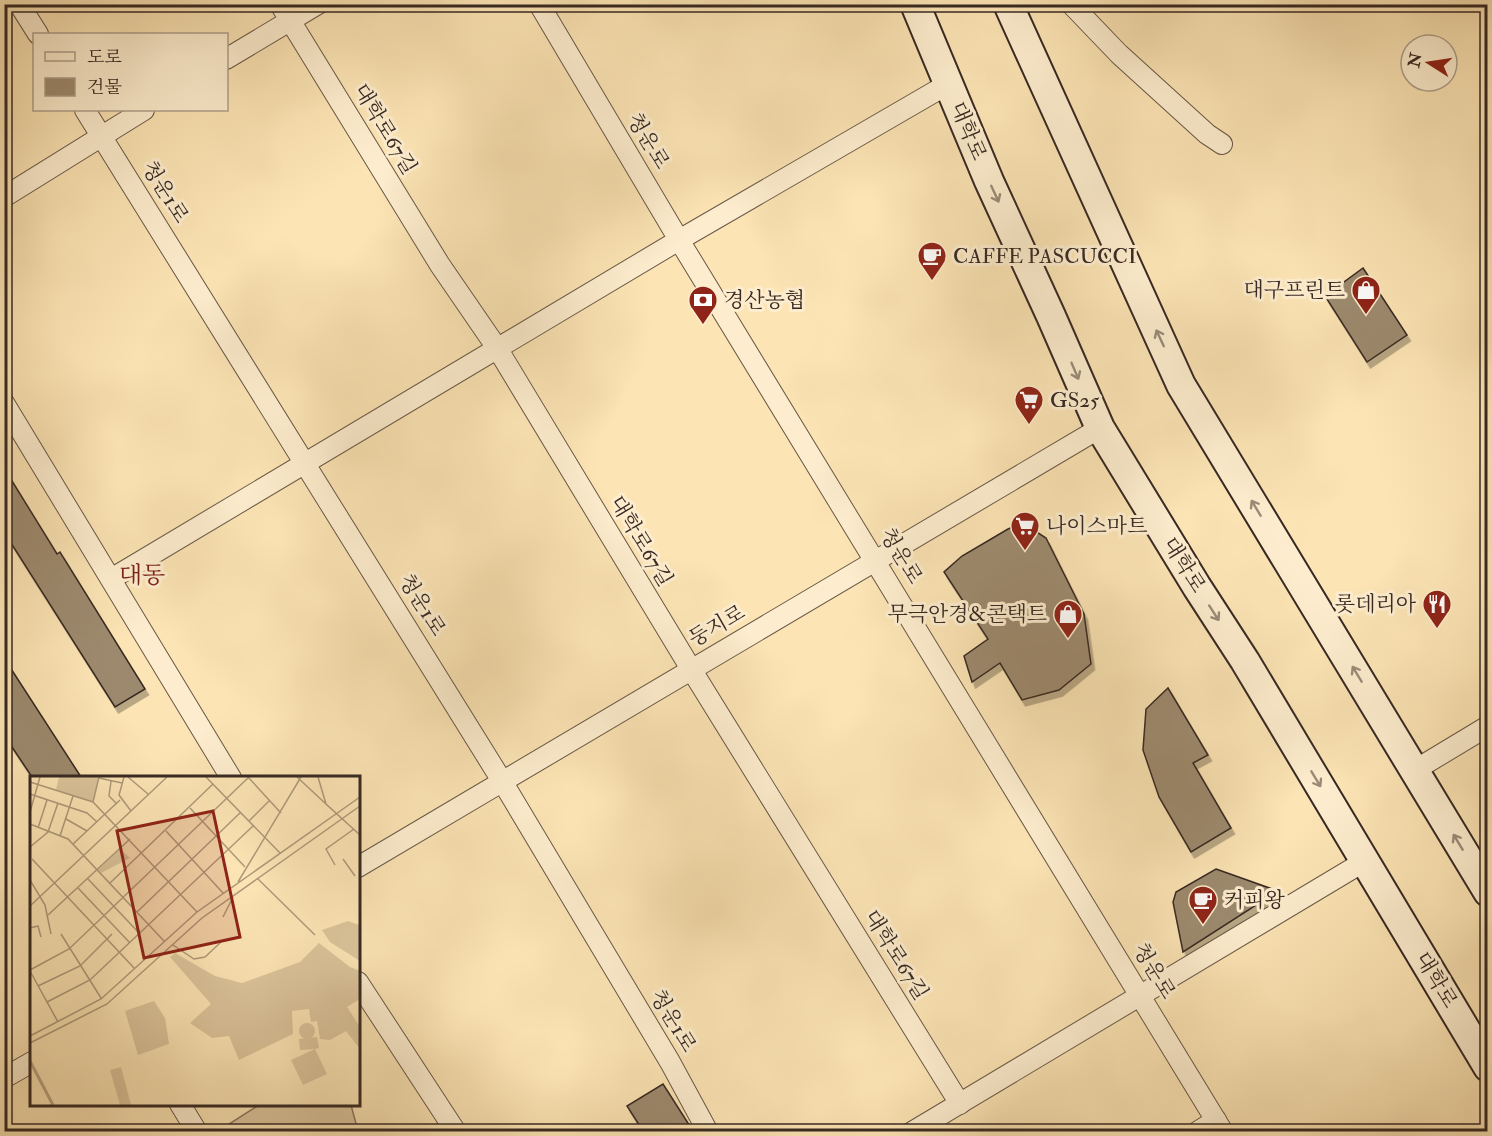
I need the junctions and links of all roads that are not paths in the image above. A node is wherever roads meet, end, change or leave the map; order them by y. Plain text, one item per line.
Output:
1 (19, 4) edge
2 (318, 4) edge
3 (539, 4) edge
4 (915, 4) edge
5 (1008, 4) edge
6 (1071, 4) edge
7 (285, 12) edge
8 (37, 33) edge
9 (228, 57) edge
10 (948, 84) junction
11 (86, 111) edge
12 (142, 111) edge
13 (101, 136) junction
14 (1222, 144) dead end
15 (4, 197) edge
16 (679, 240) junction
17 (497, 348) junction
18 (4, 402) edge
19 (1100, 428) junction
20 (305, 463) junction
21 (875, 561) junction
22 (111, 579) junction
23 (691, 669) junction
24 (1488, 726) edge
25 (1415, 770) junction
26 (230, 776) edge
27 (501, 781) junction
28 (1365, 861) junction
29 (360, 866) edge
30 (1488, 892) edge
31 (360, 985) edge
32 (1141, 995) junction
33 (30, 1063) edge
34 (1488, 1067) edge
35 (4, 1078) edge
36 (960, 1104) junction
37 (181, 1106) edge
38 (1219, 1126) edge
39 (197, 1131) edge
40 (456, 1131) edge
41 (708, 1131) edge
42 (912, 1131) edge
43 (1197, 1131) edge

1 - 8 street
2 - 7 street
3 - 16 street, 청운로
4 - 10 main road, 대학로
25 -> 5 main road
6 - 14 street
7 - 9 street
7 - 17 street, 대학로67길
10 - 16 street
10 -> 19 main road, 대학로
11 - 13 street, 청운1로
12 - 13 street
13 - 15 street
13 - 20 street, 청운1로
16 - 17 street
16 - 21 street, 청운로
17 - 20 street
17 - 23 street, 대학로67길
18 - 22 street
19 - 21 street, 둥지로
19 -> 28 main road, 대학로
20 - 22 street
20 - 27 street, 청운1로
21 - 23 street, 둥지로
21 - 32 street, 청운로
22 - 26 street
23 - 27 street, 둥지로
23 - 36 street, 대학로67길
24 - 25 street
30 -> 25 main road
27 - 29 street, 둥지로
27 - 41 street, 청운1로
28 - 32 street
28 - 34 main road, 대학로
31 - 40 street
32 - 36 street
32 - 38 street, 청운로
33 - 35 street
36 - 42 street
37 - 39 street
38 - 43 street

